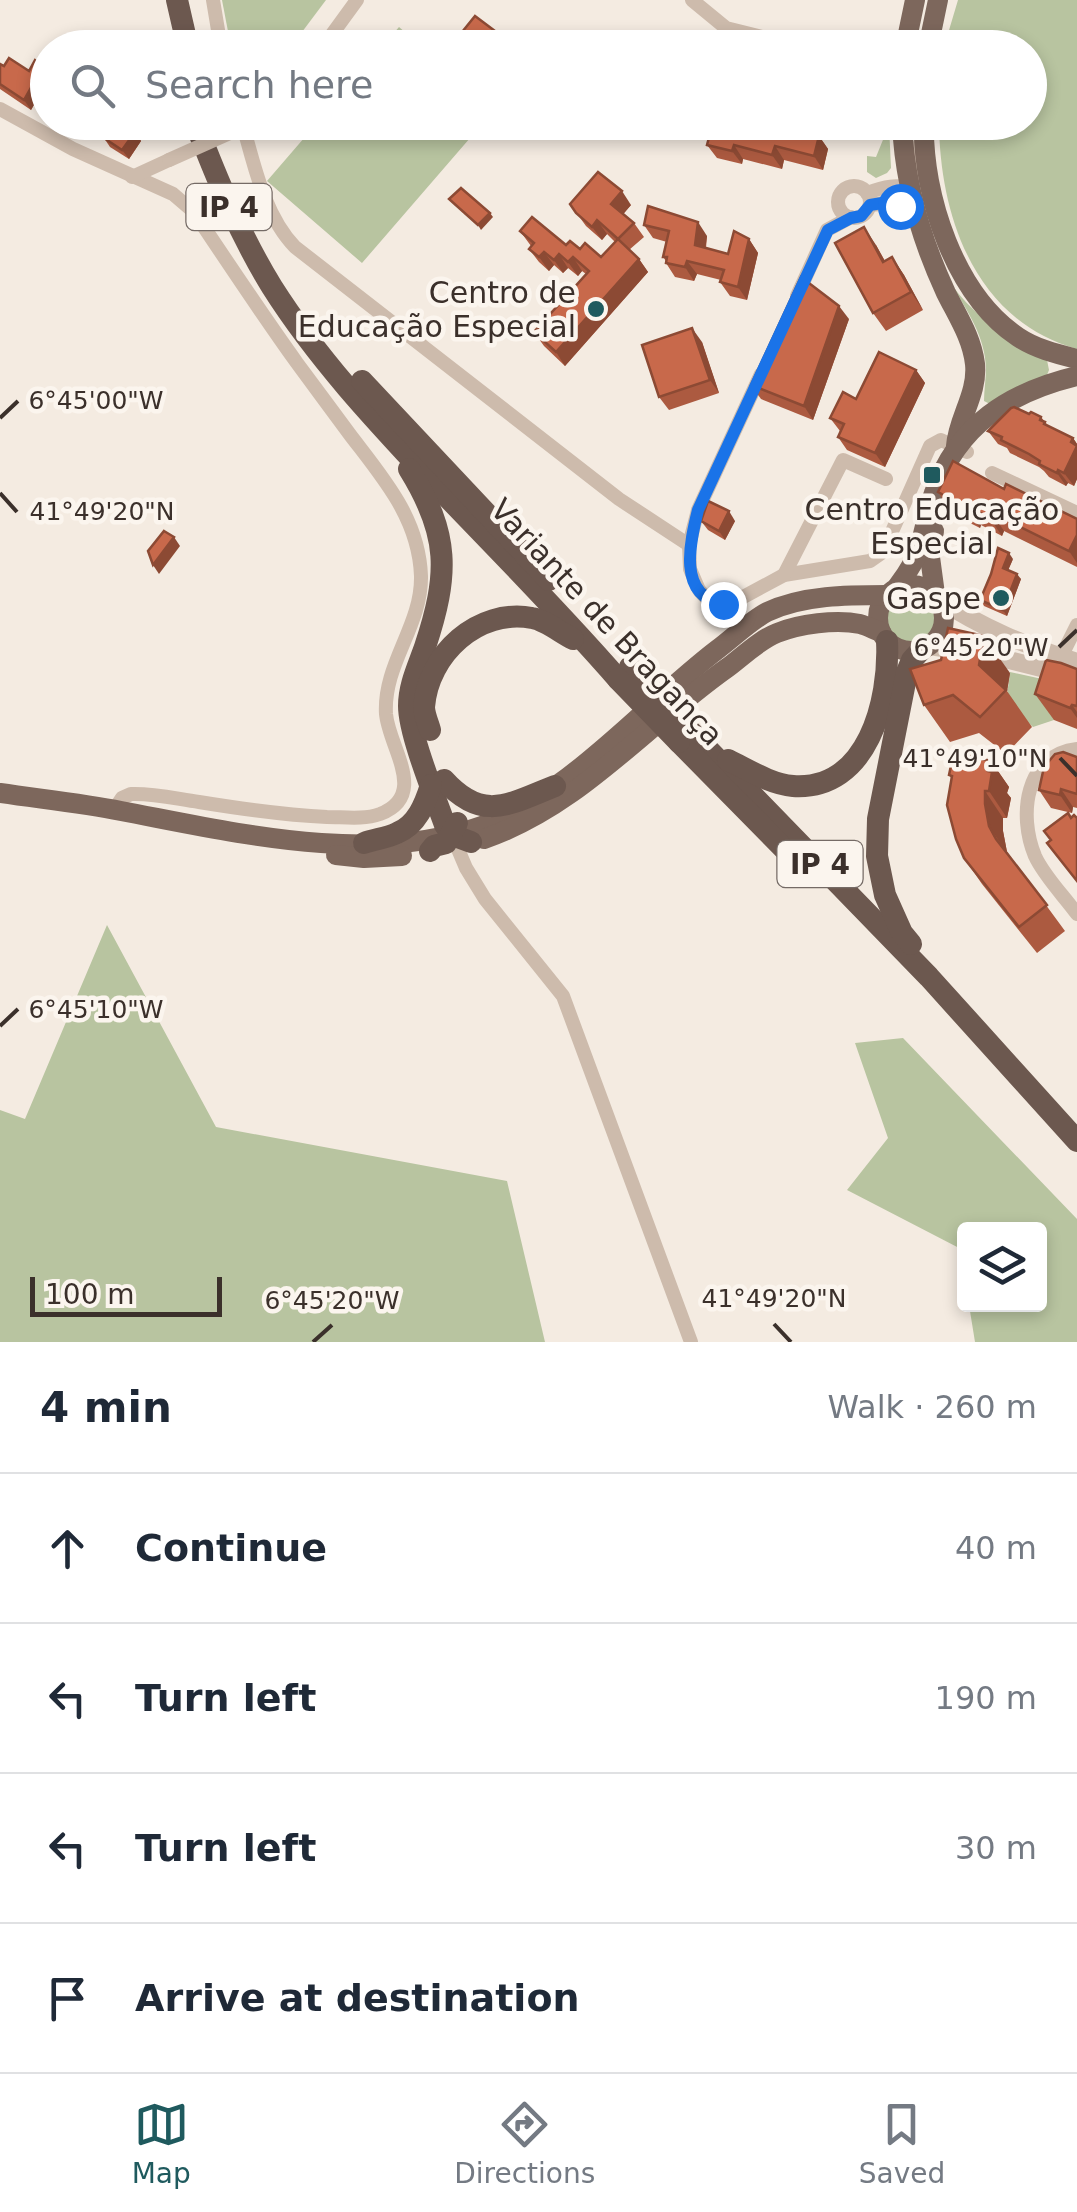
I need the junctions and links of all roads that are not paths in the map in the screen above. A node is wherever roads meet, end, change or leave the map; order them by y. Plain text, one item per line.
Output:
1 (165, 0) edge
2 (177, 0) edge
3 (213, 0) edge
4 (357, 0) edge
5 (692, 0) edge
6 (916, 0) edge
7 (938, 0) edge
8 (171, 30) edge
9 (184, 30) edge
10 (219, 30) edge
11 (335, 30) edge
12 (734, 30) edge
13 (909, 30) edge
14 (932, 30) edge
15 (0, 109) edge
16 (30, 125) edge
17 (57, 140) edge
18 (202, 140) edge
19 (212, 140) edge
20 (216, 140) edge
21 (251, 140) edge
22 (903, 140) edge
23 (918, 140) edge
24 (922, 140) edge
25 (905, 161) junction
26 (132, 177) junction
27 (910, 188) junction
28 (887, 194) junction
29 (868, 199) junction
30 (845, 212) junction
31 (917, 219) junction
32 (984, 308) junction
33 (787, 317) edge
34 (1043, 349) junction
35 (771, 352) edge
36 (1077, 359) edge
37 (1077, 376) edge
38 (1050, 388) junction
39 (1077, 389) edge
40 (973, 390) junction
41 (999, 414) junction
42 (392, 438) junction
43 (962, 449) junction
44 (992, 473) dead end
45 (886, 480) dead end
46 (1077, 513) edge
47 (689, 545) junction
48 (800, 545) junction
49 (819, 570) junction
50 (784, 576) junction
51 (892, 591) junction
52 (937, 596) junction
53 (1077, 625) edge
54 (884, 637) junction
55 (1027, 644) junction
56 (925, 648) junction
57 (963, 650) junction
58 (594, 651) junction
59 (1069, 660) edge
60 (624, 673) junction
61 (1077, 677) edge
62 (685, 738) junction
63 (1077, 749) edge
64 (711, 752) junction
65 (437, 782) junction
66 (555, 786) junction
67 (0, 793) edge
68 (114, 810) junction
69 (460, 841) junction
70 (364, 844) junction
71 (430, 851) joint
72 (1077, 914) edge
73 (929, 976) junction
74 (1046, 1109) junction
75 (1077, 1142) edge
76 (691, 1342) edge

1 - 8 highway
2 - 9 highway
3 - 10 street
4 - 11 street
5 - 12 street
6 - 13 main road
7 - 14 main road
15 - 16 street
17 - 26 street
18 - 42 highway, Variante de Bragança / IP 4
19 - 26 street, bridge
20 - 60 highway, Variante de Bragança / IP 4
21 - 47 street
22 - 25 main road
23 - 27 street
24 - 32 main road
25 - 27 main road
25 - 28 street
26 - 68 street
27 - 28 street
27 - 31 main road
27 - 32 street
28 - 29 street
28 - 31 street
29 - 30 street
29 - 30 street
30 - 33 street
31 - 40 main road
32 - 34 main road
34 - 36 main road
34 - 38 main road
35 - 47 street
37 - 38 main road
38 - 39 main road
38 - 41 main road
40 - 41 main road
40 - 43 main road
41 - 43 main road
42 - 58 highway, Variante de Bragança / IP 4
42 - 65 highway
43 - 49 street
43 - 51 main road
43 - 52 main road
44 - 46 street
45 - 48 street
47 - 50 street
48 - 49 street
48 - 50 street
49 - 50 street
51 - 52 main road
51 - 54 main road
51 - 66 main road
52 - 55 street
52 - 56 main road
53 - 59 street
54 - 56 main road
54 - 64 highway
54 - 69 main road
55 - 57 street
55 - 59 street
56 - 57 street
56 - 73 highway
57 - 61 street
58 - 60 highway, Variante de Bragança / IP 4
58 - 65 highway, IP 4
60 - 62 highway, Variante de Bragança / IP 4, bridge
62 - 64 highway, Variante de Bragança / IP 4
62 - 74 highway, Variante de Bragança / IP 4
63 - 72 street
64 - 73 highway, Variante de Bragança / IP 4
65 - 66 highway
65 - 69 highway, IP 4
65 - 70 highway
66 - 69 main road
67 - 68 main road
68 - 70 main road
68 - 71 main road
69 - 70 main road
69 - 71 highway
69 - 76 street
73 - 74 highway, Variante de Bragança / IP 4
74 - 75 highway, Variante de Bragança / IP 4

